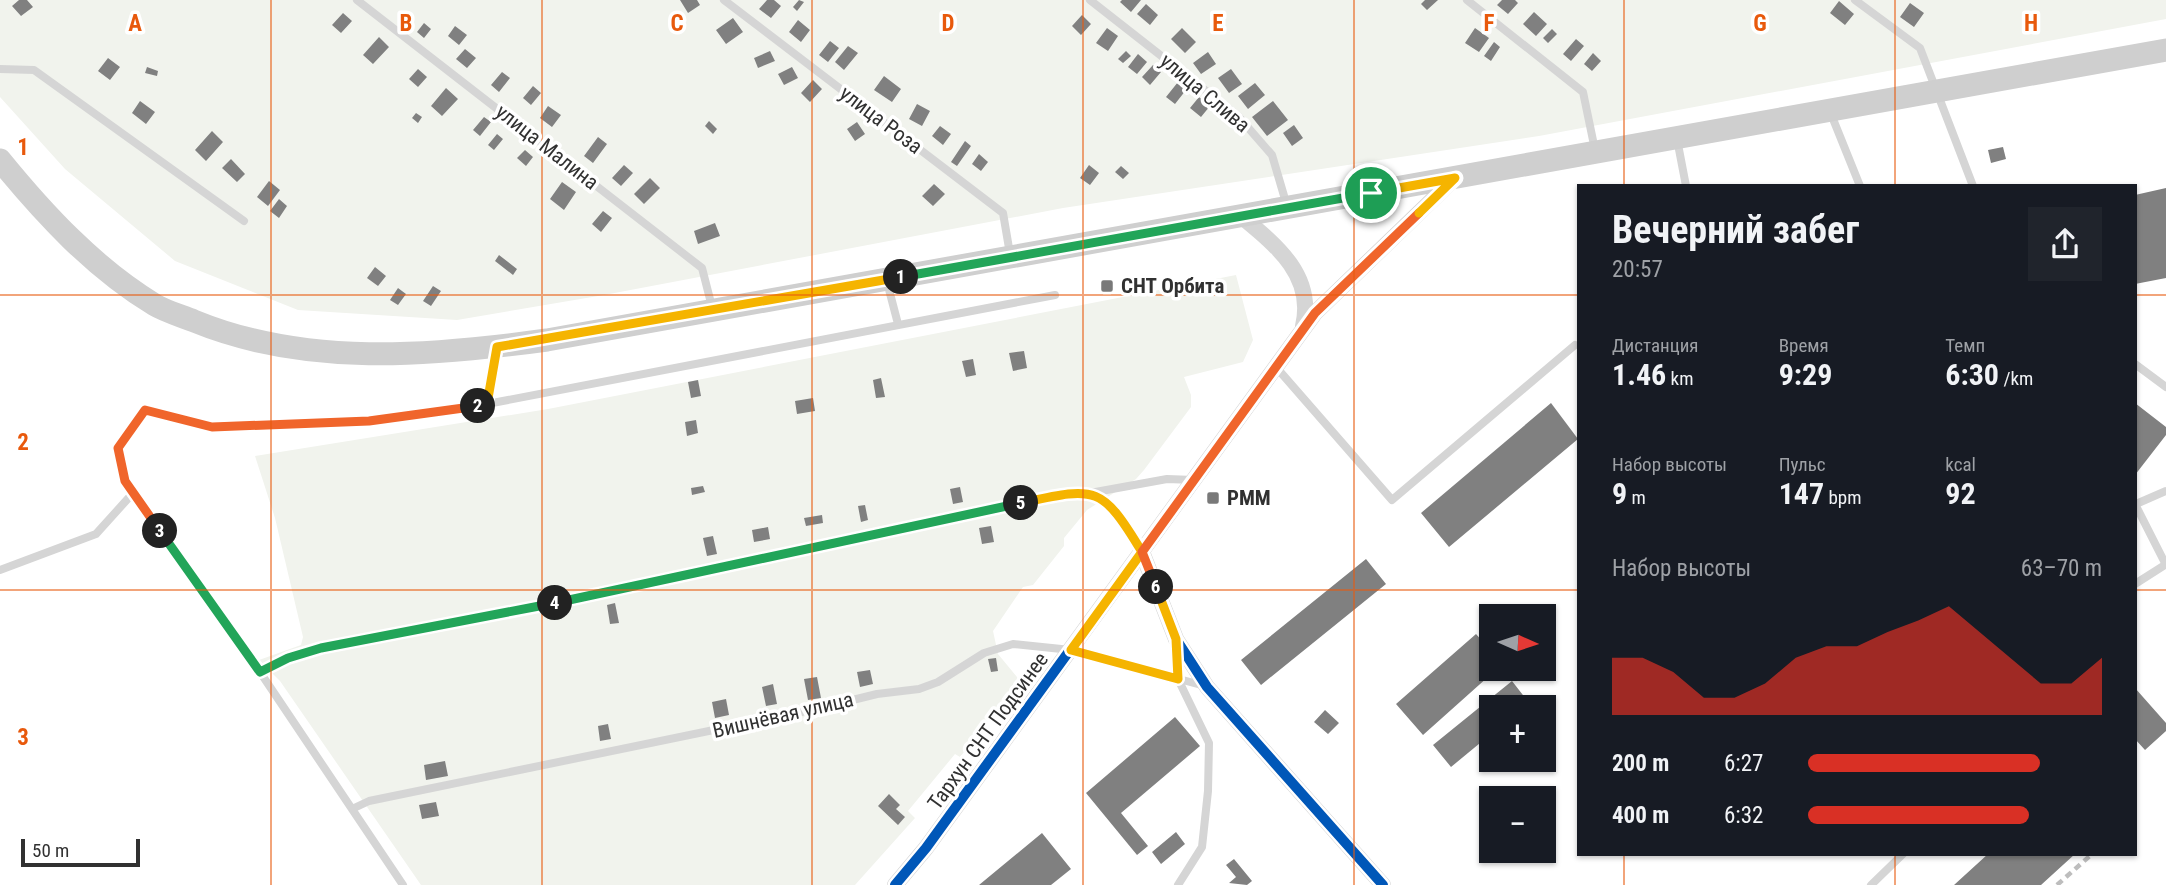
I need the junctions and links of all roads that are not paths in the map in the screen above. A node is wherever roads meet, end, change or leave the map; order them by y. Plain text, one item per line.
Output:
1 (357, 0) edge
2 (724, 0) edge
3 (1090, 0) edge
4 (1467, 0) edge
5 (1855, 0) edge
6 (2166, 50) edge
7 (0, 69) edge
8 (1935, 91) junction
9 (1829, 111) junction
10 (1676, 139) junction
11 (1596, 153) junction
12 (0, 160) edge
13 (1455, 178) junction
14 (1686, 184) edge
15 (1859, 184) edge
16 (1972, 184) edge
17 (1288, 209) junction
18 (1242, 217) junction
19 (244, 221) dead end
20 (1011, 257) junction
21 (887, 279) junction
22 (1055, 295) dead end
23 (713, 310) junction
24 (898, 324) junction
25 (1301, 333) junction
26 (1575, 345) dead end
27 (497, 347) junction
28 (2137, 365) edge
29 (1276, 367) junction
30 (2166, 387) edge
31 (487, 404) junction
32 (1194, 480) junction
33 (2166, 491) edge
34 (133, 493) junction
35 (1090, 494) junction
36 (2137, 504) edge
37 (2137, 506) edge
38 (1142, 552) junction
39 (2166, 565) edge
40 (0, 569) edge
41 (2137, 583) edge
42 (1176, 639) junction
43 (1071, 650) junction
44 (260, 672) junction
45 (1178, 679) junction
46 (1207, 687) junction
47 (352, 809) junction
48 (1901, 856) edge
49 (403, 885) edge
50 (895, 885) edge
51 (1178, 885) edge
52 (1383, 885) edge
53 (1871, 885) edge

1 - 23 lane, улица Малина
2 - 20 lane, улица Роза
3 - 17 lane, улица Слива
4 - 11 lane
5 - 8 lane
6 - 8 main road
7 - 19 lane
8 - 9 main road
8 - 16 lane
9 - 10 main road
9 - 15 lane
10 - 11 main road
10 - 14 lane
11 - 13 main road
12 - 27 main road
13 - 17 main road
13 - 25 street, Тархун СНТ Подсинее
17 - 18 main road
18 - 20 main road
18 - 25 street
20 - 21 main road
21 - 23 main road
21 - 24 lane
22 - 24 lane
23 - 27 main road
24 - 31 lane
25 - 29 street, Тархун СНТ Подсинее
26 - 29 lane
27 - 31 lane
28 - 30 lane
29 - 32 street, Тархун СНТ Подсинее
31 - 34 lane
32 - 35 lane
32 - 38 street, Тархун СНТ Подсинее
33 - 36 lane
34 - 40 lane
34 - 44 lane
35 - 38 lane
35 - 44 lane
37 - 39 lane
38 - 42 street
38 - 43 street, Тархун СНТ Подсинее
39 - 41 lane
42 - 45 lane
42 - 46 street
43 - 45 lane, Вишнёвая улица
43 - 47 lane, Вишнёвая улица
43 - 50 street, Тархун СНТ Подсинее
44 - 47 lane
45 - 46 lane, Вишнёвая улица
45 - 51 lane
46 - 52 street
47 - 49 lane
48 - 53 lane

